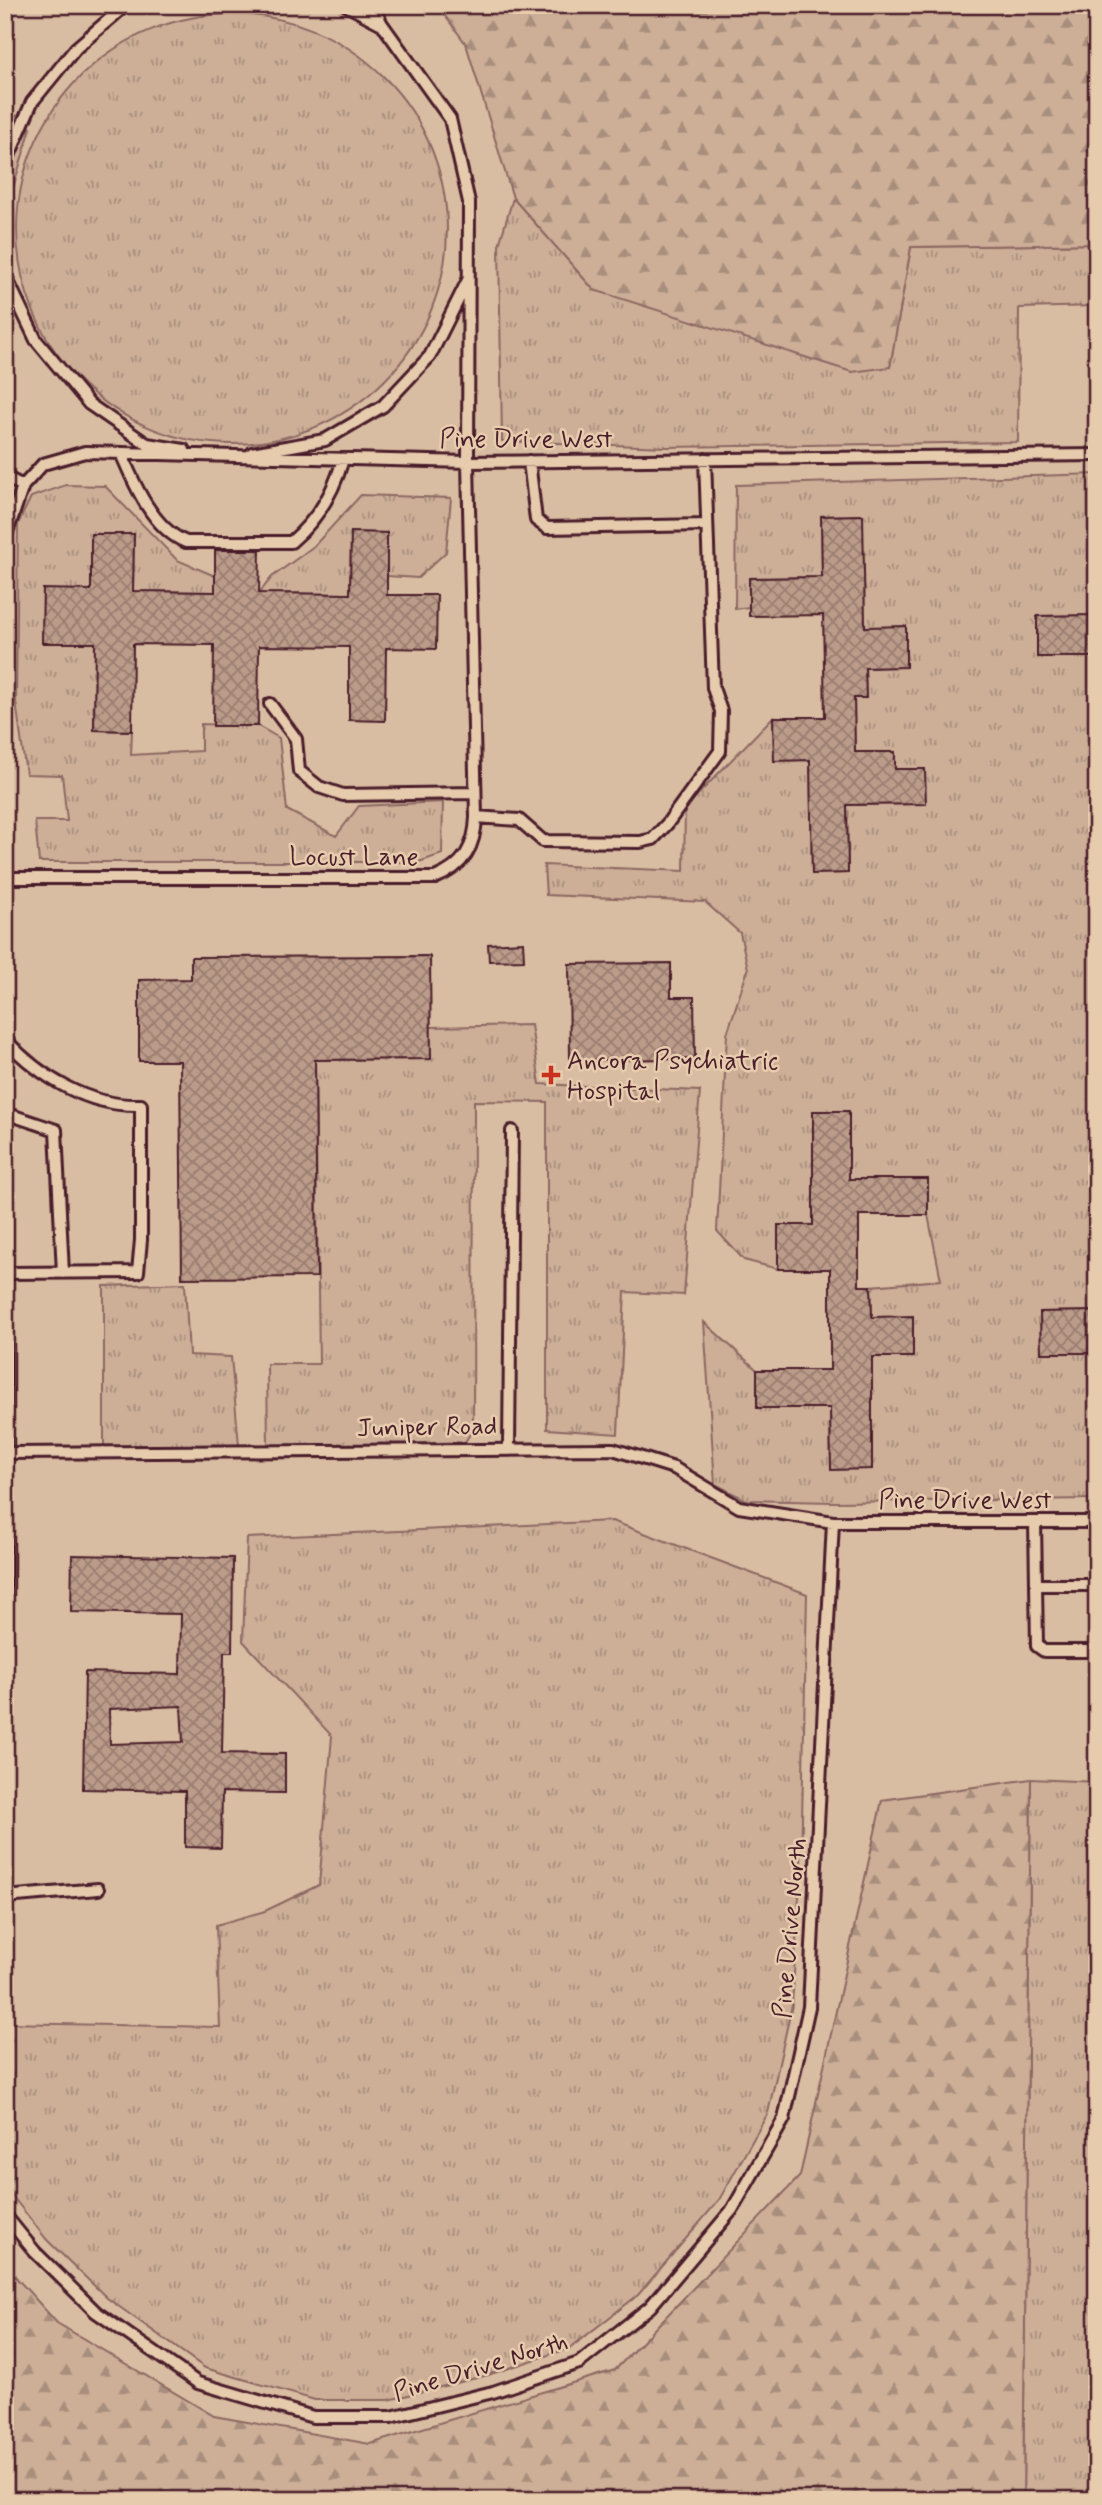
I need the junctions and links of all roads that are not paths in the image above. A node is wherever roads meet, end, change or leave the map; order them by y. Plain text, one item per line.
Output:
1 (126, 5) edge
2 (346, 5) edge
3 (372, 5) edge
4 (382, 24) junction
5 (5, 165) edge
6 (5, 275) edge
7 (470, 276) junction
8 (9, 293) edge
9 (121, 453) junction
10 (1097, 455) edge
11 (229, 457) junction
12 (343, 459) junction
13 (705, 459) junction
14 (529, 461) junction
15 (468, 462) junction
16 (5, 477) edge
17 (23, 486) junction
18 (708, 524) junction
19 (5, 538) edge
20 (270, 704) dead end
21 (475, 793) junction
22 (476, 817) junction
23 (5, 878) edge
24 (5, 1039) edge
25 (5, 1113) edge
26 (512, 1131) dead end
27 (5, 1173) edge
28 (6, 1273) edge
29 (63, 1273) junction
30 (509, 1448) junction
31 (7, 1453) junction
32 (833, 1522) junction
33 (1035, 1522) junction
34 (1097, 1522) edge
35 (1037, 1585) junction
36 (1097, 1585) edge
37 (5, 1615) edge
38 (1097, 1651) edge
39 (98, 1889) dead end
40 (5, 1897) edge
41 (5, 2214) edge

1 - 5 lane
2 - 4 lane
3 - 4 lane, Locust Lane
4 - 7 lane, Locust Lane
6 - 8 lane
7 - 11 lane
7 - 15 lane, Locust Lane
8 - 11 lane
9 - 11 lane, Pine Drive West
9 - 12 lane
9 - 17 lane, Pine Drive West
10 - 13 lane, Pine Drive West
11 - 12 lane, Pine Drive West
12 - 15 lane, Pine Drive West
13 - 14 lane, Pine Drive West
13 - 18 lane
14 - 15 lane, Pine Drive West
14 - 18 lane
15 - 21 lane, Locust Lane
16 - 17 lane
17 - 19 lane, Pine Drive West
18 - 22 lane
20 - 21 lane
21 - 22 lane, Locust Lane
22 - 23 lane, Locust Lane
24 - 29 lane
25 - 29 lane
26 - 30 lane
27 - 28 lane
28 - 29 lane
28 - 31 lane
30 - 31 lane, Juniper Road
30 - 32 lane, Juniper Road
31 - 37 lane
32 - 33 lane, Pine Drive West
32 - 41 lane, Pine Drive North
33 - 34 lane, Pine Drive West
33 - 35 lane
35 - 36 lane
35 - 38 lane
39 - 40 lane

